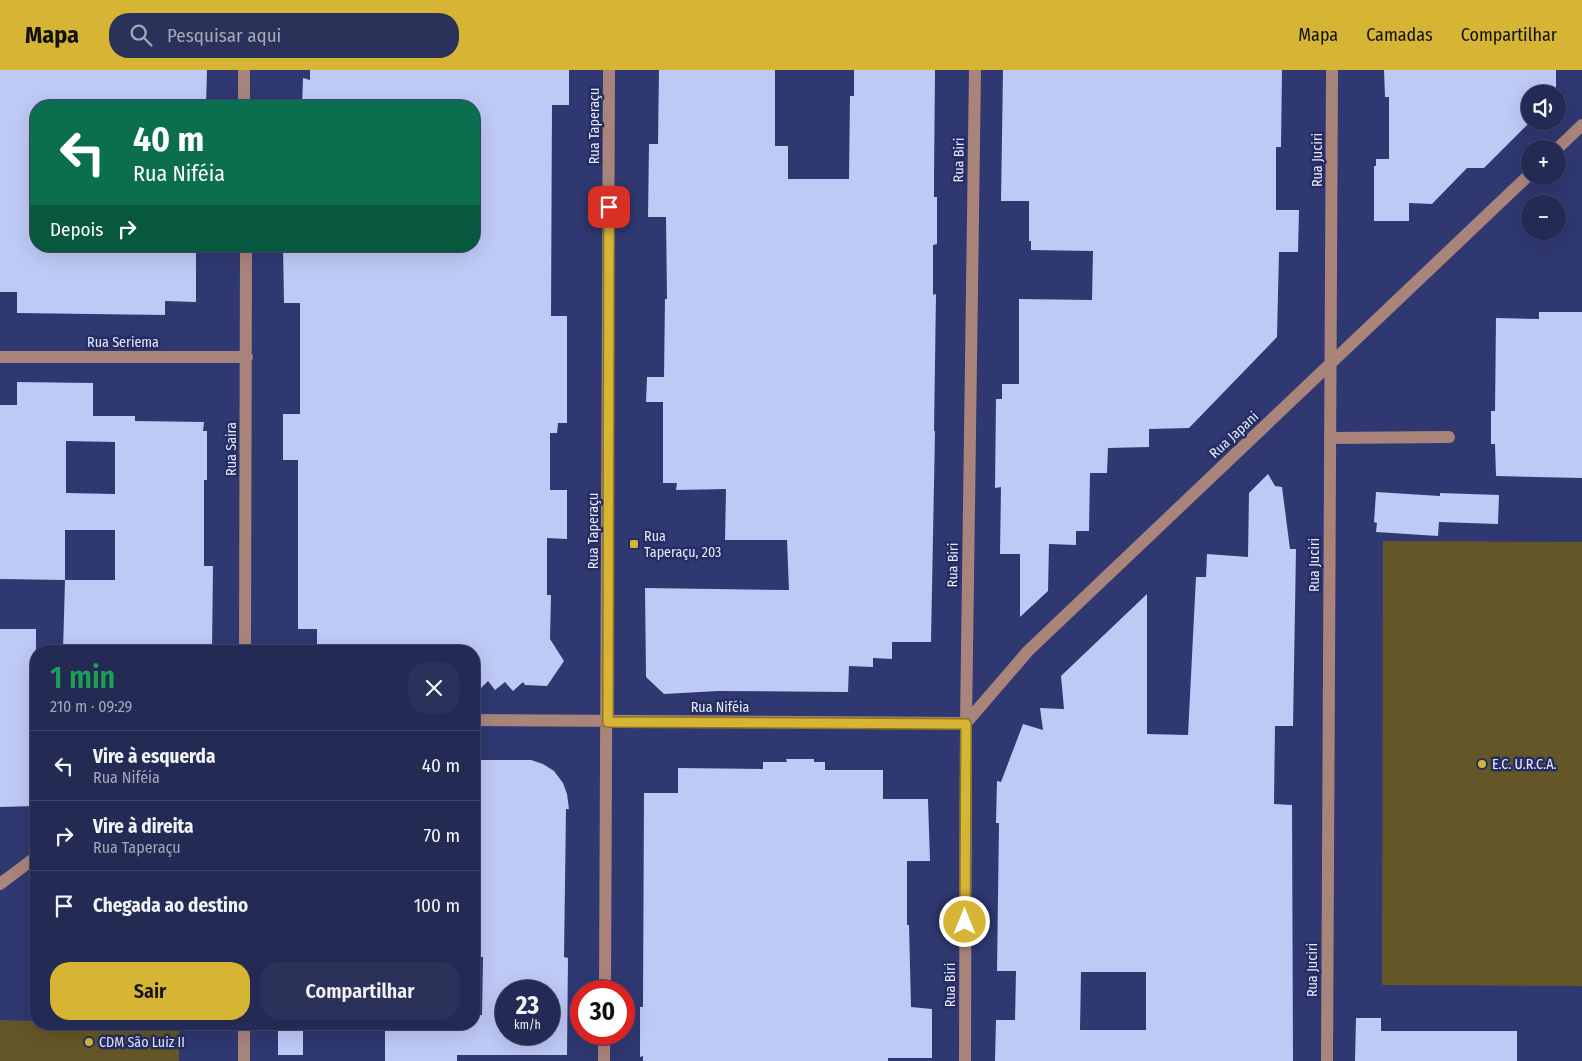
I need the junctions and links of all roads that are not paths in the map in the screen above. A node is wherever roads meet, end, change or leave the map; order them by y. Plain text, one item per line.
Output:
1 (244, 70) edge
2 (609, 70) edge
3 (975, 70) edge
4 (1332, 70) edge
5 (244, 100) edge
6 (1582, 124) edge
7 (1566, 140) edge
8 (1521, 183) edge
9 (246, 252) edge
10 (0, 357) edge
11 (247, 357) junction
12 (1331, 365) junction
13 (1449, 437) dead end
14 (1330, 438) junction
15 (245, 645) edge
16 (480, 720) edge
17 (608, 722) junction
18 (966, 724) junction
19 (30, 862) edge
20 (0, 884) edge
21 (605, 980) edge
22 (244, 1030) edge
23 (604, 1045) edge
24 (244, 1061) edge
25 (604, 1061) edge
26 (965, 1061) edge
27 (1327, 1061) edge

1 - 5 street
2 - 17 street, Rua Taperaçu
3 - 18 street, Rua Biri
4 - 12 street, Rua Juciri
6 - 7 street
8 - 12 street, Rua Japani
9 - 11 street, Rua Saira
10 - 11 street, Rua Seriema
11 - 15 street, Rua Saira
12 - 14 street, Rua Juciri
12 - 18 street, Rua Japani
13 - 14 street
14 - 27 street, Rua Juciri
16 - 17 street, Rua Niféia
17 - 18 street, Rua Niféia
17 - 21 street, Rua Taperaçu
18 - 26 street, Rua Biri
19 - 20 street
22 - 24 street
23 - 25 street

